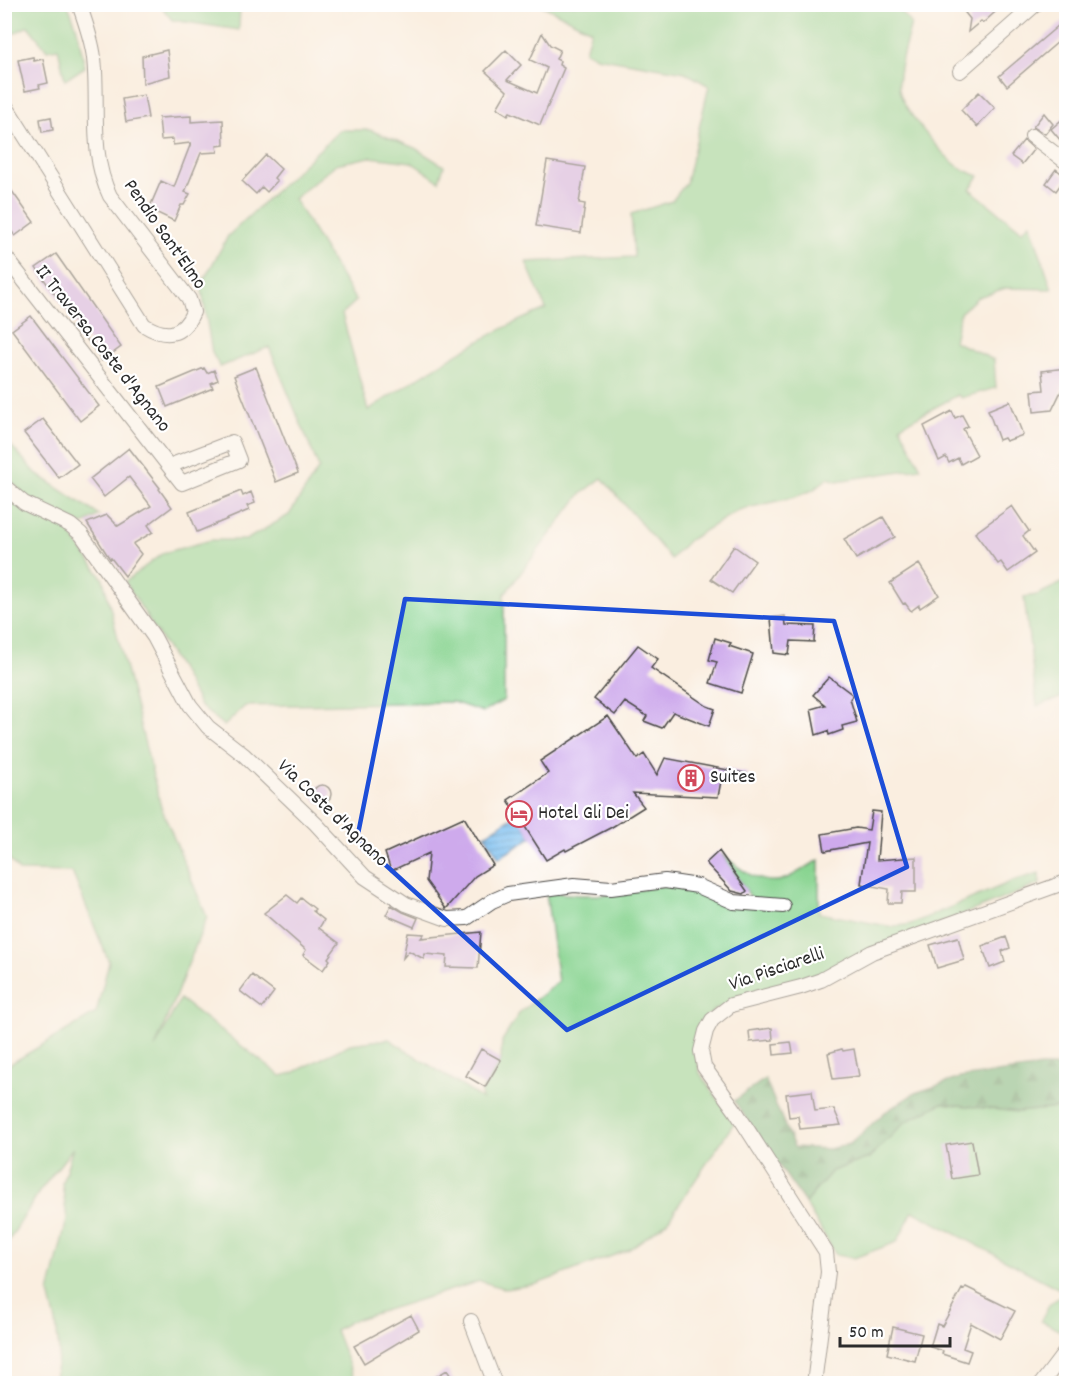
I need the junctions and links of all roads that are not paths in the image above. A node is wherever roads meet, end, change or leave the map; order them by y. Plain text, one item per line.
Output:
1 (79, 4) edge
2 (1036, 4) edge
3 (960, 71) dead end
4 (4, 103) edge
5 (1032, 136) dead end
6 (1066, 162) edge
7 (4, 255) edge
8 (169, 466) junction
9 (4, 486) edge
10 (1066, 882) edge
11 (783, 906) dead end
12 (471, 1322) dead end
13 (1066, 1351) edge
14 (495, 1383) edge
15 (814, 1383) edge
16 (1041, 1383) edge

1 - 4 street, Pendio Sant'Elmo
2 - 3 street
5 - 6 street
7 - 8 street, II Traversa Coste d'Agnano
8 - 8 street, II Traversa Coste d'Agnano
9 - 11 street, Via Coste d'Agnano
10 - 15 street, Via Pisciarelli
12 - 14 street
13 - 16 street

